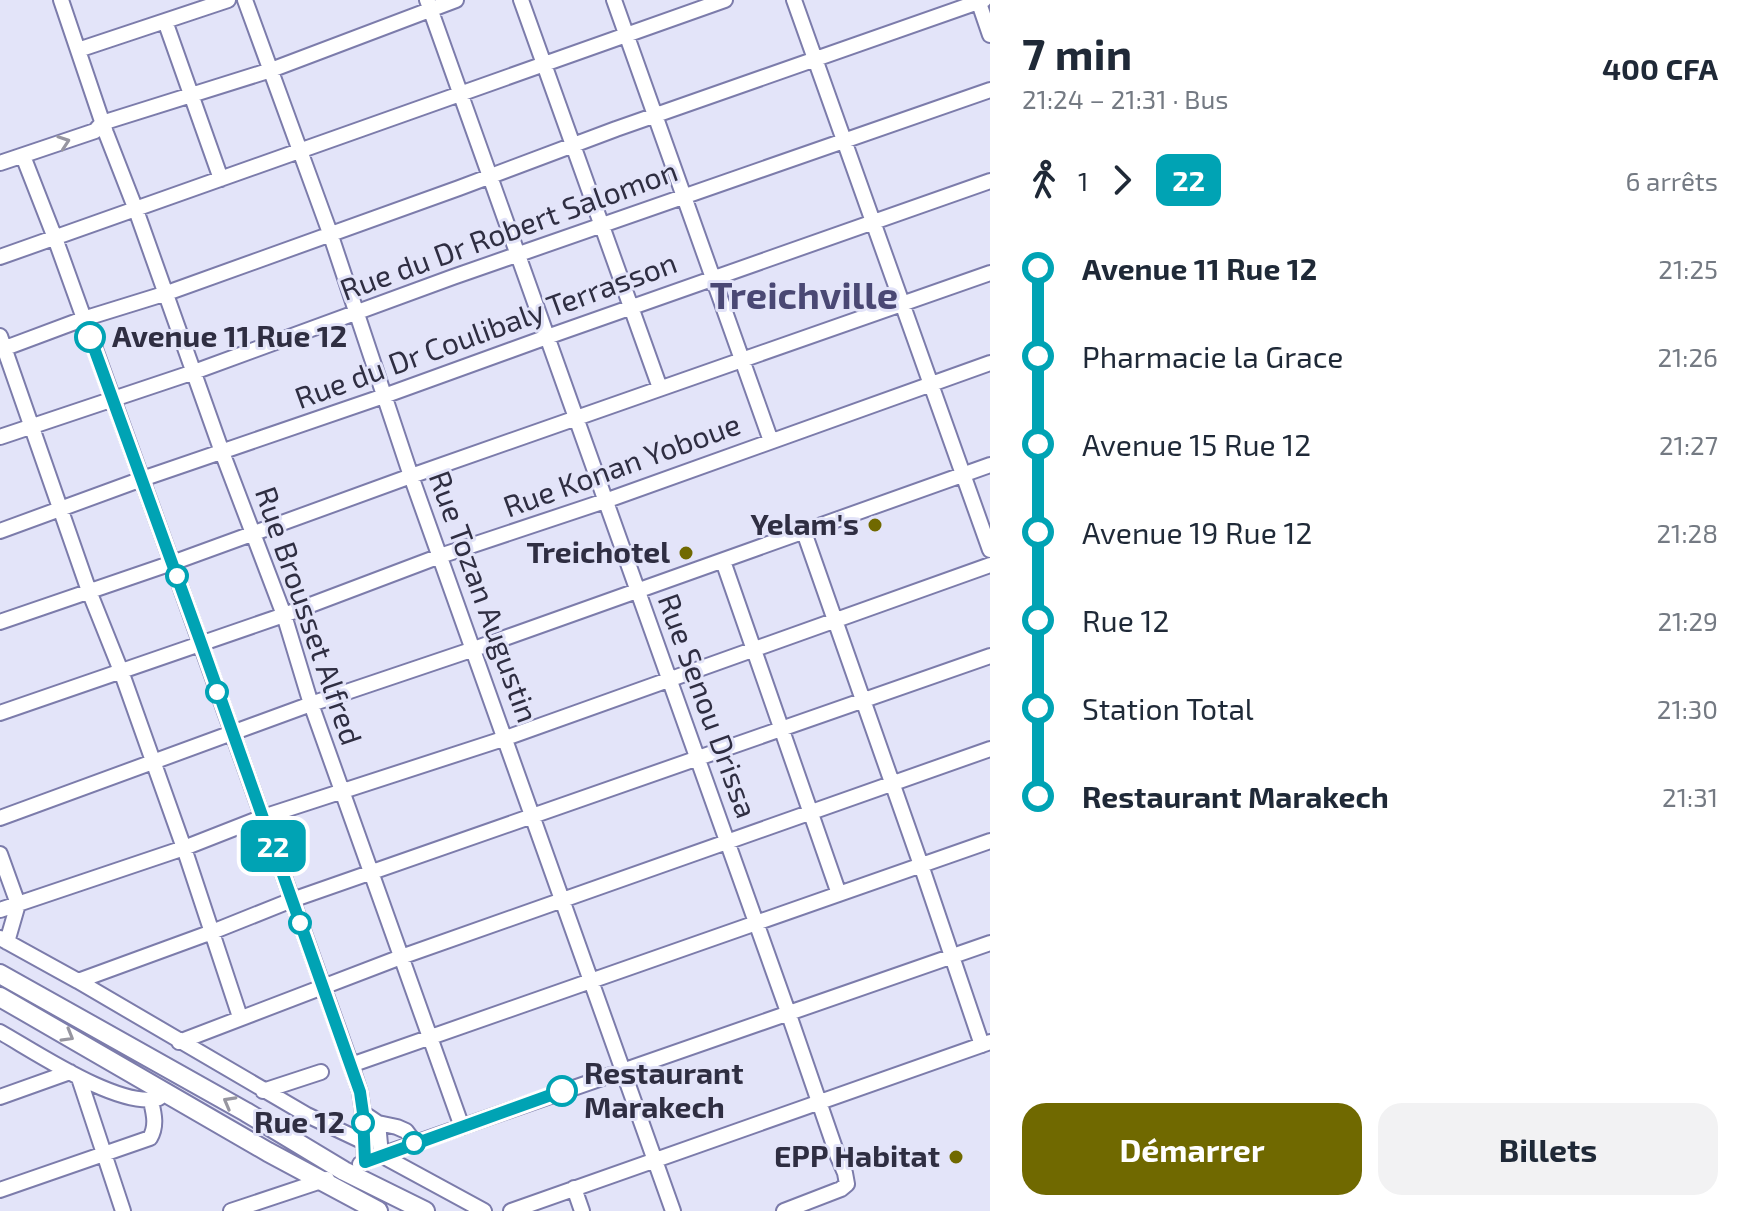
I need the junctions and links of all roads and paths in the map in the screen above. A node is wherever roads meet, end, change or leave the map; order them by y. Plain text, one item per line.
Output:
1 (61, 0) edge
2 (228, 0) edge
3 (245, 0) edge
4 (456, 0) edge
5 (521, 0) edge
6 (614, 0) edge
7 (725, 0) edge
8 (794, 0) edge
9 (980, 1) edge
10 (428, 4) edge
11 (165, 21) junction
12 (627, 35) junction
13 (990, 35) edge
14 (78, 50) junction
15 (814, 59) junction
16 (544, 64) junction
17 (271, 70) junction
18 (990, 90) edge
19 (190, 94) junction
20 (460, 94) junction
21 (655, 116) junction
22 (102, 123) junction
23 (844, 141) junction
24 (572, 146) junction
25 (300, 150) junction
26 (23, 156) junction
27 (0, 163) edge
28 (489, 176) junction
29 (221, 179) junction
30 (990, 181) edge
31 (684, 196) junction
32 (136, 210) junction
33 (873, 222) junction
34 (602, 225) junction
35 (330, 233) junction
36 (55, 238) junction
37 (517, 255) junction
38 (0, 257) edge
39 (990, 273) edge
40 (713, 278) junction
41 (167, 293) junction
42 (903, 304) junction
43 (631, 307) junction
44 (356, 313) junction
45 (83, 319) junction
46 (547, 337) junction
47 (1, 345) edge
48 (742, 359) junction
49 (990, 363) edge
50 (194, 372) junction
51 (932, 384) junction
52 (660, 388) junction
53 (384, 396) junction
54 (112, 398) junction
55 (576, 418) junction
56 (31, 425) junction
57 (0, 437) edge
58 (771, 441) junction
59 (222, 452) junction
60 (990, 465) edge
61 (964, 475) junction
62 (411, 476) junction
63 (142, 479) junction
64 (605, 501) junction
65 (61, 509) junction
66 (0, 531) edge
67 (804, 532) junction
68 (252, 534) junction
69 (990, 550) edge
70 (440, 556) junction
71 (723, 561) junction
72 (172, 563) junction
73 (990, 565) edge
74 (638, 590) junction
75 (89, 591) junction
76 (284, 615) junction
77 (834, 620) junction
78 (0, 622) edge
79 (201, 643) junction
80 (474, 649) junction
81 (753, 650) junction
82 (990, 656) edge
83 (121, 671) junction
84 (669, 680) junction
85 (863, 701) junction
86 (311, 704) junction
87 (0, 713) edge
88 (783, 730) junction
89 (232, 733) junction
90 (506, 738) junction
91 (990, 749) edge
92 (698, 759) junction
93 (153, 762) junction
94 (892, 783) junction
95 (342, 791) junction
96 (810, 813) junction
97 (533, 815) junction
98 (263, 817) junction
99 (0, 818) edge
100 (990, 841) edge
101 (727, 842) junction
102 (184, 848) junction
103 (0, 854) edge
104 (921, 865) junction
105 (371, 873) junction
106 (839, 894) junction
107 (292, 900) junction
108 (564, 901) junction
109 (18, 904) junction
110 (0, 910) edge
111 (756, 923) junction
112 (212, 932) junction
113 (4, 940) edge
114 (990, 943) edge
115 (951, 956) junction
116 (401, 957) junction
117 (0, 974) edge
118 (592, 980) junction
119 (78, 981) junction
120 (322, 987) junction
121 (0, 997) edge
122 (788, 1012) junction
123 (240, 1017) junction
124 (0, 1032) edge
125 (430, 1039) junction
126 (179, 1042) junction
127 (986, 1043) edge
128 (351, 1065) junction
129 (623, 1069) junction
130 (321, 1072) dead end
131 (75, 1075) junction
132 (263, 1091) junction
133 (171, 1094) junction
134 (0, 1097) edge
135 (151, 1101) junction
136 (819, 1103) junction
137 (363, 1113) junction
138 (378, 1123) junction
139 (462, 1127) junction
140 (364, 1142) junction
141 (415, 1143) junction
142 (105, 1154) junction
143 (381, 1155) junction
144 (655, 1159) junction
145 (365, 1162) junction
146 (344, 1171) junction
147 (321, 1181) junction
148 (369, 1184) junction
149 (574, 1188) junction
150 (0, 1190) edge
151 (355, 1206) edge
152 (790, 1210) edge
153 (123, 1211) edge
154 (231, 1211) edge
155 (378, 1211) edge
156 (425, 1211) edge
157 (484, 1211) edge
158 (511, 1211) edge
159 (582, 1211) edge
160 (673, 1211) edge

1 - 14 street, Rue Brousset Alfred
2 - 11 street
3 - 17 street, Rue Tozan Augustin
4 - 10 street
5 - 16 street
6 - 12 street
7 - 12 street
8 - 15 street
9 - 13 street
9 - 15 street
10 - 17 street
10 - 20 street, Rue Senou Drissa
11 - 14 street
11 - 19 street
12 - 16 street
12 - 21 street
14 - 22 street, Rue Brousset Alfred
15 - 21 street
15 - 23 street
16 - 20 street
16 - 24 street
17 - 19 street
17 - 25 street, Rue Tozan Augustin
18 - 23 street, Rue du Dr Robert Salomon
19 - 22 street
19 - 29 street
20 - 25 street
20 - 28 street, Rue Senou Drissa
21 - 24 street
21 - 31 street
26 -> 22 street
22 - 32 street, Rue Brousset Alfred
23 - 31 street, Rue du Dr Robert Salomon
23 - 33 street
24 - 28 street
24 - 34 street
25 - 29 street
25 - 35 street, Rue Tozan Augustin
26 - 27 street
26 - 36 street
28 - 35 street
28 - 37 street, Rue Senou Drissa
29 - 32 street
30 - 33 street, Rue du Dr Coulibaly Terrasson
31 - 34 street, Rue du Dr Robert Salomon
31 - 40 street
32 - 36 street
32 - 41 street, Rue Brousset Alfred
33 - 40 street, Rue du Dr Coulibaly Terrasson
33 - 42 street
34 - 37 street, Rue du Dr Robert Salomon
34 - 43 street
35 - 41 street
35 - 44 street, Rue Tozan Augustin
36 - 38 street
36 - 45 street
37 - 44 street, Rue du Dr Robert Salomon
37 - 46 street, Rue Senou Drissa
39 - 42 street
40 - 43 street, Rue du Dr Coulibaly Terrasson
40 - 48 street
41 - 45 street
41 - 50 street, Rue Brousset Alfred
42 - 48 street
42 - 51 street
43 - 46 street, Rue du Dr Coulibaly Terrasson
43 - 52 street
44 - 50 street, Rue du Dr Robert Salomon
44 - 53 street, Rue Tozan Augustin
45 - 47 street
45 - 54 street
46 - 53 street, Rue du Dr Coulibaly Terrasson
46 - 55 street, Rue Senou Drissa
47 - 56 street
48 - 52 street
48 - 58 street
49 - 51 street, Rue Konan Yoboue
50 - 54 street, Rue du Dr Robert Salomon
50 - 59 street, Rue Brousset Alfred
51 - 58 street, Rue Konan Yoboue
51 - 61 street
52 - 55 street
53 - 59 street, Rue du Dr Coulibaly Terrasson
53 - 62 street, Rue Tozan Augustin
54 - 56 street, Rue du Dr Robert Salomon
54 - 63 street
55 - 62 street
55 - 64 street, Rue Senou Drissa
56 - 57 street, Rue du Dr Robert Salomon
56 - 65 street
58 - 64 street, Rue Konan Yoboue
59 - 63 street, Rue du Dr Coulibaly Terrasson
59 - 68 street, Rue Brousset Alfred
60 - 61 street
61 - 67 street
61 - 69 street
62 - 68 street
62 - 70 street, Rue Tozan Augustin
63 - 65 street, Rue du Dr Coulibaly Terrasson
63 - 72 street
64 - 70 street, Rue Konan Yoboue
64 - 74 street, Rue Senou Drissa
65 - 66 street, Rue du Dr Coulibaly Terrasson
65 - 75 street
67 - 71 street
67 - 77 street
68 - 72 street
68 - 76 street, Rue Brousset Alfred
70 - 76 street, Rue Konan Yoboue
70 - 80 street, Rue Tozan Augustin
71 - 74 street
71 - 81 street
72 - 75 street
72 - 79 street
73 - 77 street
74 - 80 street
74 - 84 street, Rue Senou Drissa
75 - 78 street
75 - 83 street
76 - 79 street, Rue Konan Yoboue
76 - 86 street, Rue Brousset Alfred
77 - 81 street
77 - 85 street
79 - 83 street, Rue Konan Yoboue
79 - 89 street
80 - 86 street
80 - 90 street, Rue Tozan Augustin
81 - 84 street
81 - 88 street
82 - 85 street
83 - 87 street, Rue Konan Yoboue
83 - 93 street
84 - 90 street
84 - 92 street, Rue Senou Drissa
85 - 88 street
85 - 94 street
86 - 89 street
86 - 95 street, Rue Brousset Alfred
88 - 92 street
88 - 96 street
89 - 93 street
89 - 98 street
90 - 95 street
90 - 97 street, Rue Tozan Augustin
91 - 94 street
92 - 97 street
92 - 101 street, Rue Senou Drissa
93 - 99 street
93 - 102 street
94 - 96 street
94 - 104 street
95 - 98 street
95 - 105 street, Rue Brousset Alfred
96 - 101 street
96 - 106 street
97 - 105 street
97 - 108 street, Rue Tozan Augustin
98 - 102 street
98 - 107 street
100 - 104 street
101 - 108 street
101 - 111 street, Rue Senou Drissa
102 - 109 street
102 - 112 street
103 - 109 street
104 - 106 street
104 - 115 street
105 - 107 street
105 - 116 street, Rue Brousset Alfred
106 - 111 street
107 - 112 street
107 - 120 street
108 - 116 street
108 - 118 street, Rue Tozan Augustin
109 - 110 street
109 - 113 street
111 - 118 street
111 - 122 street, Rue Senou Drissa
112 - 119 street
112 - 123 street
113 - 119 street
114 - 115 street
115 - 122 street
115 - 127 street
116 - 120 street
116 - 125 street, Rue Brousset Alfred
146 -> 117 main road
118 - 125 street
118 - 129 street, Rue Tozan Augustin
119 - 126 street
120 - 123 street
120 - 128 street
121 -> 133 main road
122 - 129 street
122 - 136 street, Rue Senou Drissa
123 - 126 street
124 - 131 street
125 - 128 street
125 - 139 street, Rue Brousset Alfred
126 - 132 street
127 - 136 street
128 - 137 street
129 - 139 street
129 - 144 street, Rue Tozan Augustin
130 - 132 street
131 - 134 street
131 - 135 street
131 - 142 street
132 - 140 street
133 - 135 street
133 - 147 main road
135 - 142 street
136 - 144 street
136 - 152 street, Rue Senou Drissa
137 - 138 street
137 - 140 street
138 - 141 street
138 - 143 street
139 - 141 street
140 - 145 street
141 - 143 street
142 - 150 street
142 - 153 street
143 - 145 street
143 - 157 street
144 - 149 street
144 - 160 street, Rue Tozan Augustin
145 - 146 street
146 - 147 street
146 - 148 main road
147 - 151 main road
147 - 154 street
148 - 151 street
148 - 156 main road
149 - 158 street
149 - 159 street
151 - 155 main road

